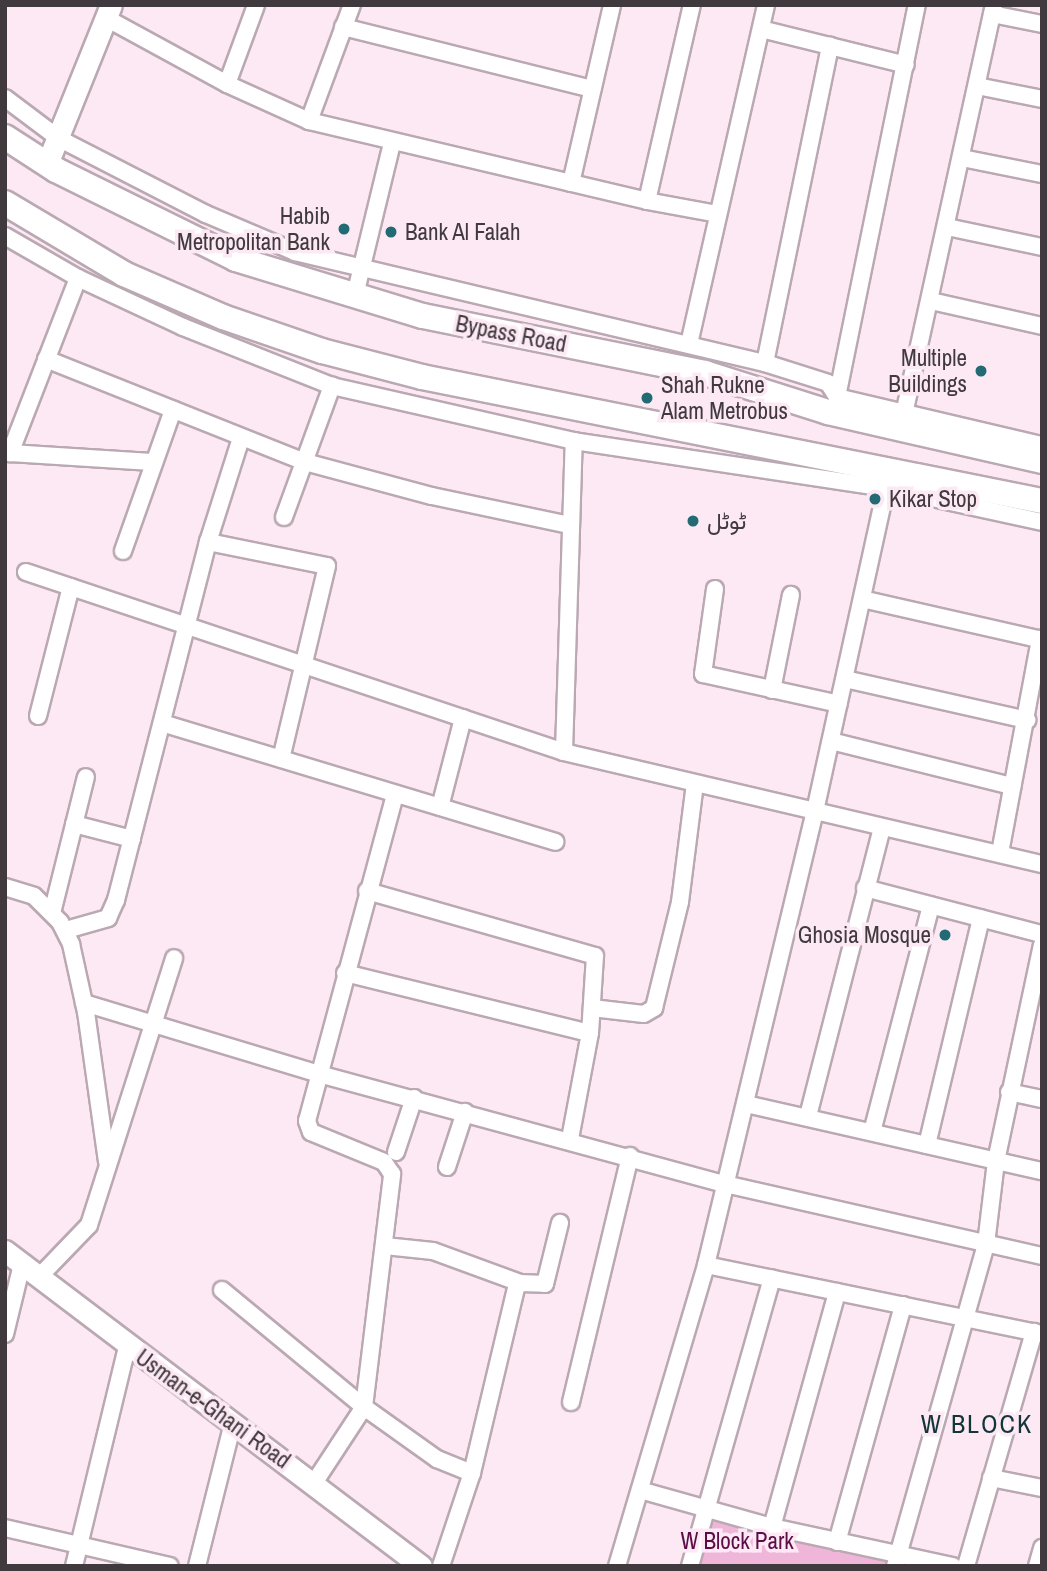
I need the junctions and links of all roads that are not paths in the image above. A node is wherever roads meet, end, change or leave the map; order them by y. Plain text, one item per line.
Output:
1 (256, 5) edge
2 (352, 5) edge
3 (612, 5) edge
4 (692, 5) edge
5 (766, 5) edge
6 (916, 5) edge
7 (993, 10) edge
8 (109, 12) edge
9 (1042, 24) edge
10 (343, 27) junction
11 (761, 29) junction
12 (830, 46) junction
13 (906, 65) junction
14 (227, 84) junction
15 (977, 86) junction
16 (592, 89) junction
17 (5, 98) edge
18 (1042, 99) edge
19 (309, 121) junction
20 (5, 137) edge
21 (58, 138) junction
22 (392, 143) junction
23 (962, 158) junction
24 (47, 164) junction
25 (1042, 174) edge
26 (571, 183) junction
27 (647, 201) junction
28 (5, 203) edge
29 (718, 214) junction
30 (947, 227) junction
31 (5, 236) edge
32 (1042, 247) edge
33 (361, 270) junction
34 (78, 278) junction
35 (355, 295) junction
36 (931, 301) junction
37 (1042, 326) edge
38 (689, 344) junction
39 (46, 359) junction
40 (765, 363) junction
41 (332, 386) junction
42 (837, 397) junction
43 (173, 411) junction
44 (904, 414) junction
45 (241, 439) junction
46 (574, 441) junction
47 (1042, 445) edge
48 (1042, 461) edge
49 (152, 462) junction
50 (305, 462) junction
51 (886, 488) junction
52 (1042, 501) edge
53 (284, 517) dead end
54 (1042, 522) edge
55 (570, 525) junction
56 (208, 542) junction
57 (122, 551) dead end
58 (26, 572) dead end
59 (71, 587) junction
60 (715, 589) dead end
61 (791, 595) dead end
62 (862, 599) junction
63 (187, 627) junction
64 (1041, 639) edge
65 (304, 666) junction
66 (845, 679) junction
67 (772, 690) junction
68 (839, 705) junction
69 (38, 716) dead end
70 (463, 718) junction
71 (1027, 720) junction
72 (162, 723) junction
73 (831, 741) junction
74 (564, 752) junction
75 (281, 759) junction
76 (86, 777) dead end
77 (695, 784) junction
78 (1012, 786) junction
79 (396, 794) junction
80 (440, 807) junction
81 (816, 811) junction
82 (74, 824) junction
83 (882, 827) junction
84 (132, 839) junction
85 (555, 842) dead end
86 (1000, 853) junction
87 (1042, 864) edge
88 (5, 887) edge
89 (865, 888) junction
90 (367, 891) junction
91 (931, 906) junction
92 (52, 913) junction
93 (981, 918) junction
94 (66, 930) junction
95 (1042, 934) edge
96 (1042, 945) edge
97 (174, 958) dead end
98 (345, 973) junction
99 (84, 1003) junction
100 (592, 1008) junction
101 (1025, 1021) junction
102 (153, 1024) junction
103 (1042, 1025) edge
104 (590, 1033) junction
105 (319, 1074) junction
106 (1009, 1092) junction
107 (414, 1098) junction
108 (1042, 1099) edge
109 (746, 1104) junction
110 (465, 1112) junction
111 (808, 1116) junction
112 (872, 1132) junction
113 (570, 1139) junction
114 (927, 1145) junction
115 (396, 1152) dead end
116 (630, 1156) junction
117 (996, 1161) junction
118 (107, 1165) junction
119 (447, 1167) dead end
120 (1042, 1171) edge
121 (725, 1184) junction
122 (560, 1223) dead end
123 (986, 1244) junction
124 (385, 1246) junction
125 (5, 1251) edge
126 (1042, 1256) edge
127 (706, 1265) junction
128 (31, 1271) junction
129 (772, 1278) junction
130 (520, 1283) junction
131 (222, 1290) dead end
132 (837, 1292) junction
133 (903, 1306) junction
134 (965, 1318) junction
135 (1038, 1333) edge
136 (5, 1334) edge
137 (127, 1347) junction
138 (571, 1402) dead end
139 (364, 1407) junction
140 (233, 1423) junction
141 (472, 1473) junction
142 (991, 1478) junction
143 (314, 1483) junction
144 (1042, 1488) edge
145 (640, 1490) junction
146 (706, 1508) junction
147 (772, 1527) junction
148 (5, 1528) edge
149 (837, 1542) junction
150 (79, 1546) junction
151 (1042, 1548) edge
152 (897, 1560) edge
153 (74, 1566) edge
154 (170, 1566) edge
155 (197, 1566) edge
156 (421, 1566) edge
157 (440, 1566) edge
158 (617, 1566) edge
159 (690, 1566) edge
160 (953, 1566) edge
161 (966, 1566) edge
162 (1037, 1566) edge

1 - 14 street
2 - 10 street
3 - 16 street
4 - 27 street
5 - 11 street
6 - 13 street
7 - 9 street
7 - 15 street
8 - 14 street
8 - 21 main road
10 - 16 street
10 - 19 street
11 - 12 street
11 - 29 street
12 - 13 street
12 - 40 street
13 - 42 street
14 - 19 street
15 - 18 street
15 - 23 street
16 - 26 street
17 - 21 street
19 - 22 street
20 - 24 main road, Bypass Road
21 - 24 main road
21 - 33 street
22 - 26 street
22 - 33 street
23 - 25 street
23 - 30 street
24 - 35 main road, Bypass Road
26 - 27 street
27 - 29 street
28 - 52 main road
29 - 38 street
30 - 32 street
30 - 36 street
31 - 34 street
33 - 35 street
33 - 38 street
34 - 39 street
34 - 41 street
35 - 48 main road, Bypass Road
36 - 37 street
36 - 44 street
38 - 40 street
39 - 43 street
39 - 49 street
40 - 42 street
41 - 46 street
41 - 50 street
42 - 44 street
43 - 45 street
43 - 49 street
44 - 47 street
45 - 50 street
45 - 56 street
46 - 51 street
46 - 55 street
49 - 57 street
50 - 53 street
50 - 55 street
51 - 54 street
51 - 62 street
55 - 74 street
56 - 63 street
56 - 65 street
58 - 59 street
59 - 63 street
59 - 69 street
60 - 67 street
61 - 67 street
62 - 64 street
62 - 66 street
63 - 65 street
63 - 72 street
64 - 71 street
65 - 70 street
65 - 75 street
66 - 68 street
66 - 71 street
67 - 68 street
68 - 73 street
70 - 74 street
70 - 80 street
71 - 78 street
72 - 75 street
72 - 84 street
73 - 78 street
73 - 81 street
74 - 77 street
75 - 79 street
76 - 82 street
77 - 81 street
77 - 100 street
78 - 86 street
79 - 80 street
79 - 90 street
80 - 85 street
81 - 83 street
81 - 109 street
82 - 84 street
82 - 92 street
83 - 86 street
83 - 89 street
84 - 94 street
86 - 87 street
88 - 92 street
89 - 91 street
89 - 111 street
90 - 98 street
90 - 100 street
91 - 93 street
91 - 112 street
92 - 94 street
93 - 95 street
93 - 114 street
94 - 99 street
96 - 101 street
97 - 102 street
98 - 104 street
98 - 105 street
99 - 102 street
99 - 118 street
100 - 104 street
101 - 103 street
101 - 106 street
102 - 105 street
102 - 118 street
104 - 113 street
105 - 107 street
105 - 124 street
106 - 108 street
106 - 117 street
107 - 110 street
107 - 115 street
109 - 111 street
109 - 121 street
110 - 113 street
110 - 119 street
111 - 112 street
112 - 114 street
113 - 116 street
114 - 117 street
116 - 121 street
116 - 138 street
117 - 120 street
117 - 123 street
118 - 128 street
121 - 123 street
121 - 127 street
122 - 130 street
123 - 126 street
123 - 134 street
124 - 130 street
124 - 139 street
125 - 128 main road, Usman-e-Ghani Road
127 - 129 street
127 - 145 street
128 - 136 street
128 - 137 main road, Usman-e-Ghani Road
129 - 132 street
129 - 146 street
130 - 141 street
131 - 139 street
132 - 133 street
132 - 147 street
133 - 134 street
133 - 149 street
134 - 135 street
134 - 152 street
135 - 142 street
137 - 140 main road, Usman-e-Ghani Road
137 - 150 street
139 - 141 street
139 - 143 street
140 - 143 main road, Usman-e-Ghani Road
140 - 155 street
141 - 157 street
142 - 144 street
142 - 161 street
143 - 156 main road, Usman-e-Ghani Road
145 - 146 street
145 - 158 street
146 - 147 street
146 - 159 street
147 - 149 street
148 - 150 street
149 - 152 street
150 - 153 street
150 - 154 street
151 - 162 street
152 - 160 street

